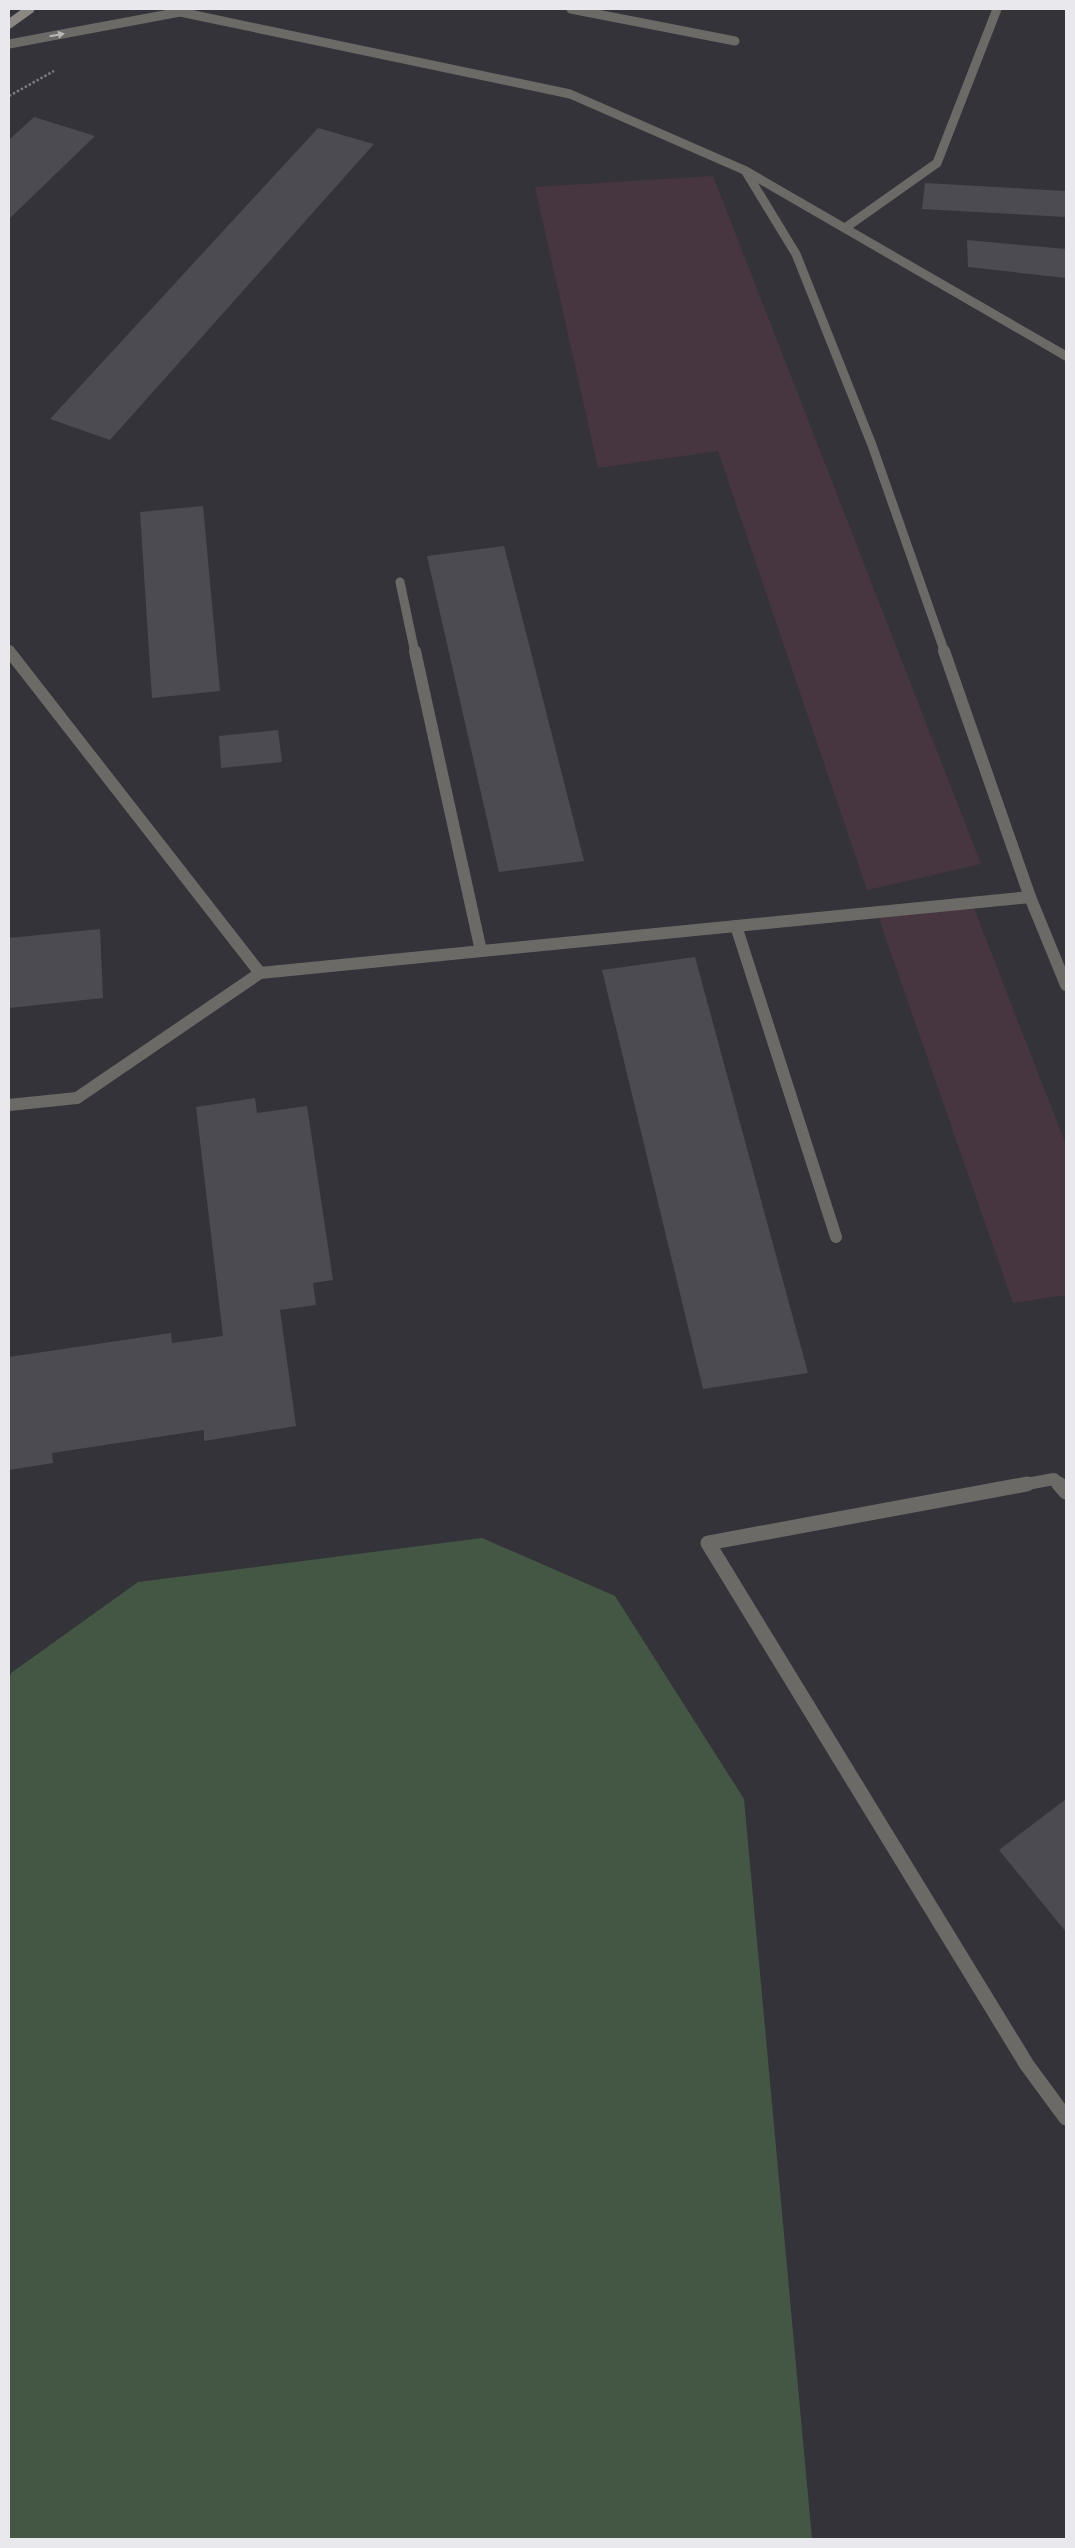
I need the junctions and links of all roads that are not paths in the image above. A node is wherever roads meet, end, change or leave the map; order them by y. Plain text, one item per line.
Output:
1 (30, 9) edge
2 (194, 9) edge
3 (571, 9) edge
4 (997, 9) edge
5 (178, 10) edge
6 (9, 24) edge
7 (735, 41) dead end
8 (9, 44) edge
9 (744, 170) junction
10 (845, 228) junction
11 (1066, 356) edge
12 (400, 582) dead end
13 (9, 651) edge
14 (1030, 897) junction
15 (736, 926) junction
16 (480, 951) junction
17 (260, 973) junction
18 (1066, 985) edge
19 (9, 1105) edge
20 (836, 1237) dead end
21 (1066, 1492) edge
22 (1066, 2118) edge

1 - 6 main road
2 - 5 street
3 - 7 street
4 - 10 street
8 -> 5 street
5 - 9 street
9 - 10 street
9 - 14 street
10 - 11 street
12 - 16 street
13 - 17 street
14 - 15 street
14 - 18 street
15 - 16 street
15 - 20 street
16 - 17 street
17 - 19 street
21 - 22 street

